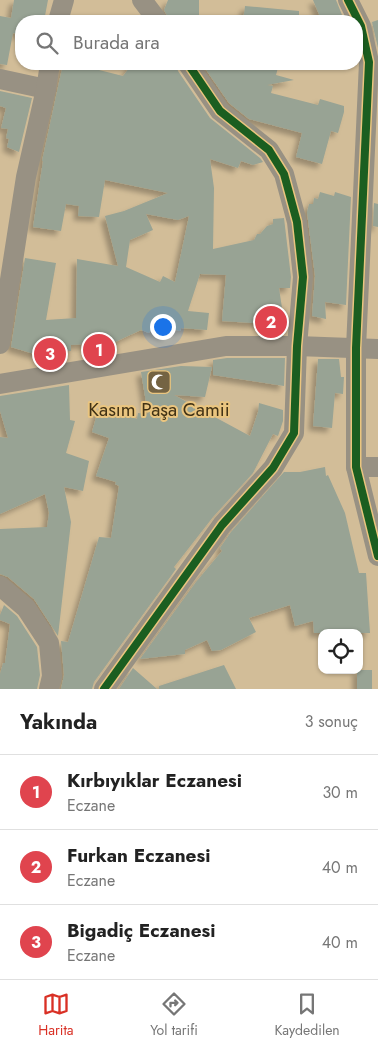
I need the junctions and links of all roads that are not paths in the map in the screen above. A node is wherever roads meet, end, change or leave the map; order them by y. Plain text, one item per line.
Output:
1 (64, 0) edge
2 (142, 0) edge
3 (348, 0) edge
4 (60, 15) edge
5 (153, 15) edge
6 (356, 15) edge
7 (363, 34) edge
8 (49, 70) edge
9 (192, 70) edge
10 (0, 79) edge
11 (46, 89) junction
12 (0, 344) edge
13 (297, 346) junction
14 (356, 348) junction
15 (378, 349) edge
16 (0, 384) edge
17 (356, 466) junction
18 (378, 468) edge
19 (378, 556) edge
20 (0, 586) edge
21 (49, 689) edge
22 (104, 689) edge

1 - 4 street
2 - 5 street
3 - 6 street
7 - 14 street
8 - 11 street
9 - 13 street
10 - 11 street
11 - 12 street
13 - 14 street
13 - 16 street
13 - 22 street
14 - 15 street
14 - 17 street
17 - 18 street
17 - 19 street
20 - 21 street

